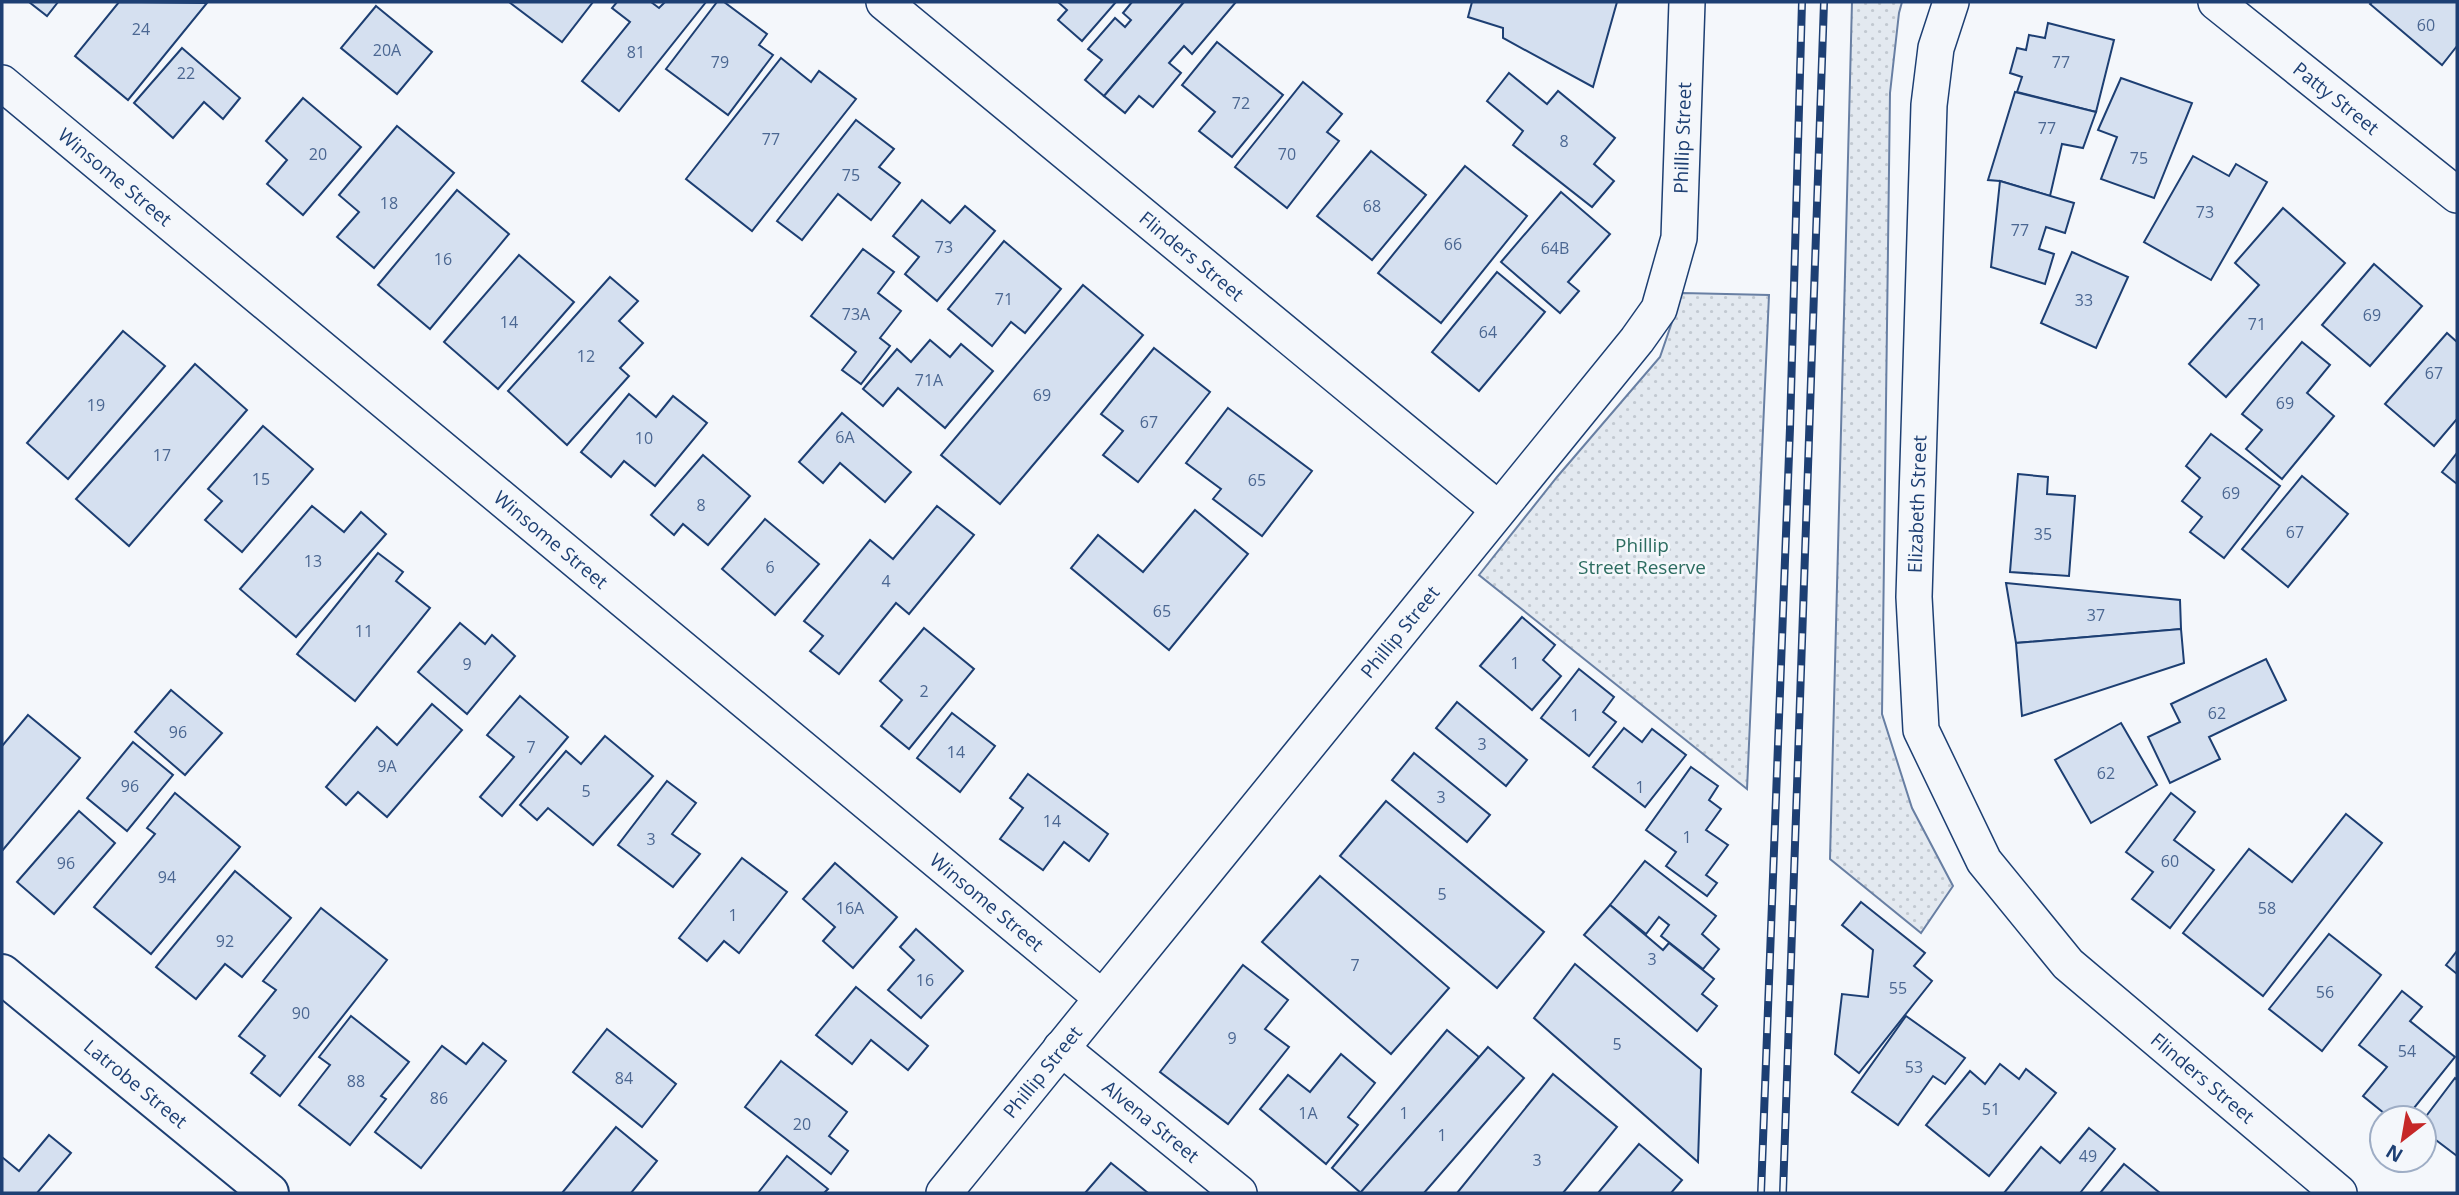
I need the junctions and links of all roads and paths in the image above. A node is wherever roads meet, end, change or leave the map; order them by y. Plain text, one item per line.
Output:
1 (884, 2) edge
2 (1687, 2) edge
3 (1951, 2) edge
4 (2216, 2) edge
5 (2, 83) edge
6 (2452, 179) edge
7 (1498, 509) junction
8 (2068, 964) joint
9 (2, 974) edge
10 (1101, 997) junction
11 (1061, 1048) junction
12 (2300, 1181) edge
13 (269, 1193) edge
14 (944, 1193) edge
15 (1239, 1193) edge
16 (2339, 1193) edge

1 - 7 street, Flinders Street
2 - 7 street, Phillip Street
3 - 8 street, Elizabeth Street
4 - 6 street, Patty Street
5 - 10 street, Winsome Street
7 - 10 street, Phillip Street
8 - 12 street, Flinders Street
9 - 13 street, Latrobe Street
10 - 11 street, Phillip Street
11 - 14 street, Phillip Street
11 - 15 street, Alvena Street
12 - 16 street, Flinders Street

